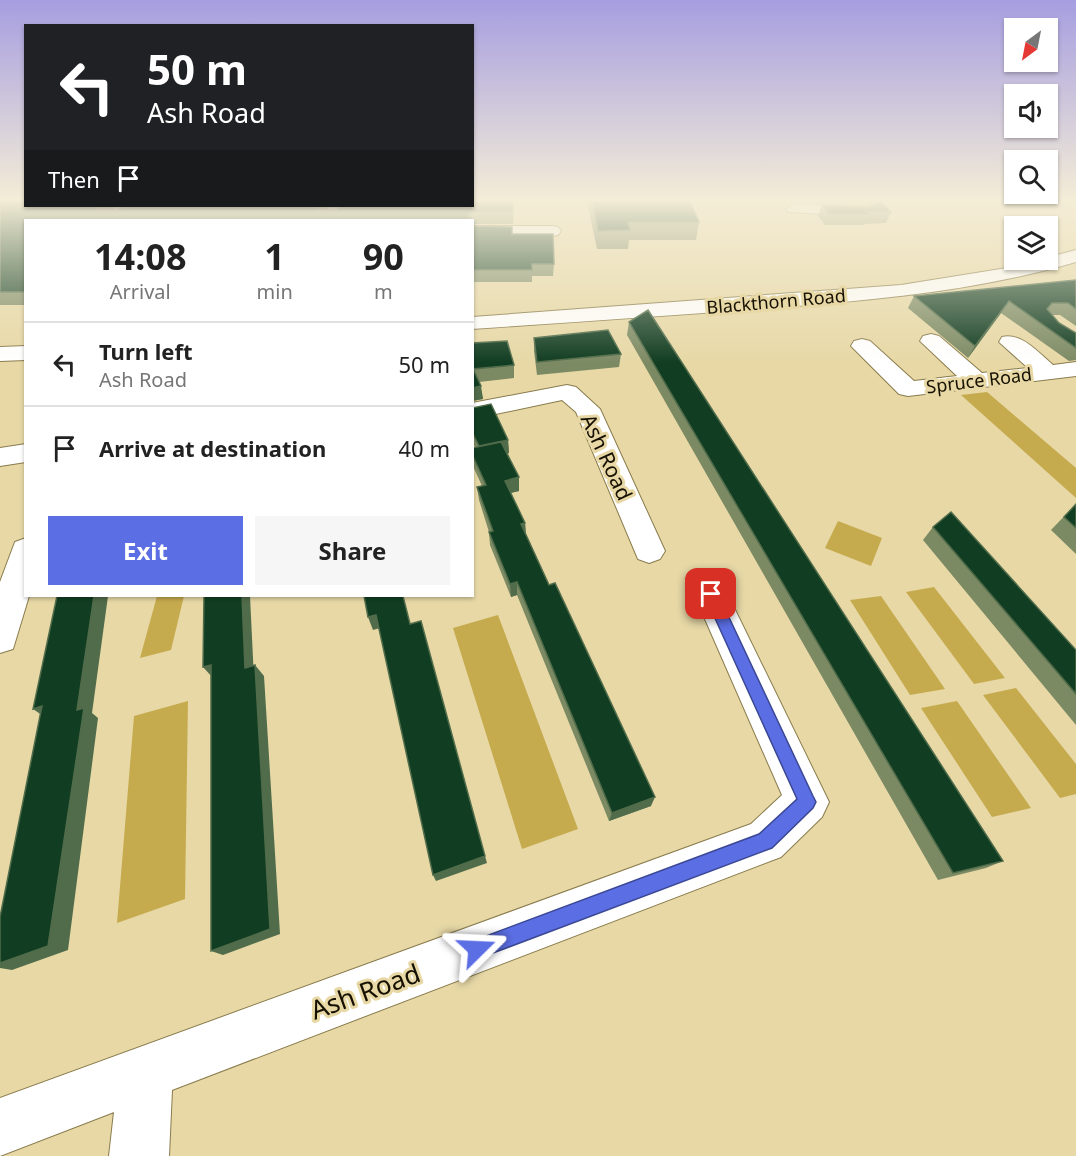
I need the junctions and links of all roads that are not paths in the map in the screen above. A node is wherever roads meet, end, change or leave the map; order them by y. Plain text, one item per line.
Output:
1 (1070, 261) edge
2 (474, 323) edge
3 (931, 341) dead end
4 (1010, 342) dead end
5 (862, 346) dead end
6 (24, 353) edge
7 (0, 354) edge
8 (1076, 369) edge
9 (1048, 372) junction
10 (977, 381) junction
11 (474, 411) edge
12 (24, 453) edge
13 (0, 457) edge
14 (649, 551) dead end
15 (24, 557) edge
16 (711, 594) dead end
17 (0, 638) edge
18 (145, 1073) junction
19 (0, 1127) edge
20 (139, 1156) edge

1 - 2 street, Blackthorn Road
3 - 10 street
4 - 9 street
5 - 10 street, Spruce Road
6 - 7 street
8 - 9 street, Spruce Road
9 - 10 street, Spruce Road
11 - 14 street, Ash Road
12 - 13 street
15 - 17 street
16 - 18 street, Ash Road
18 - 19 street, Ash Road
18 - 20 street

